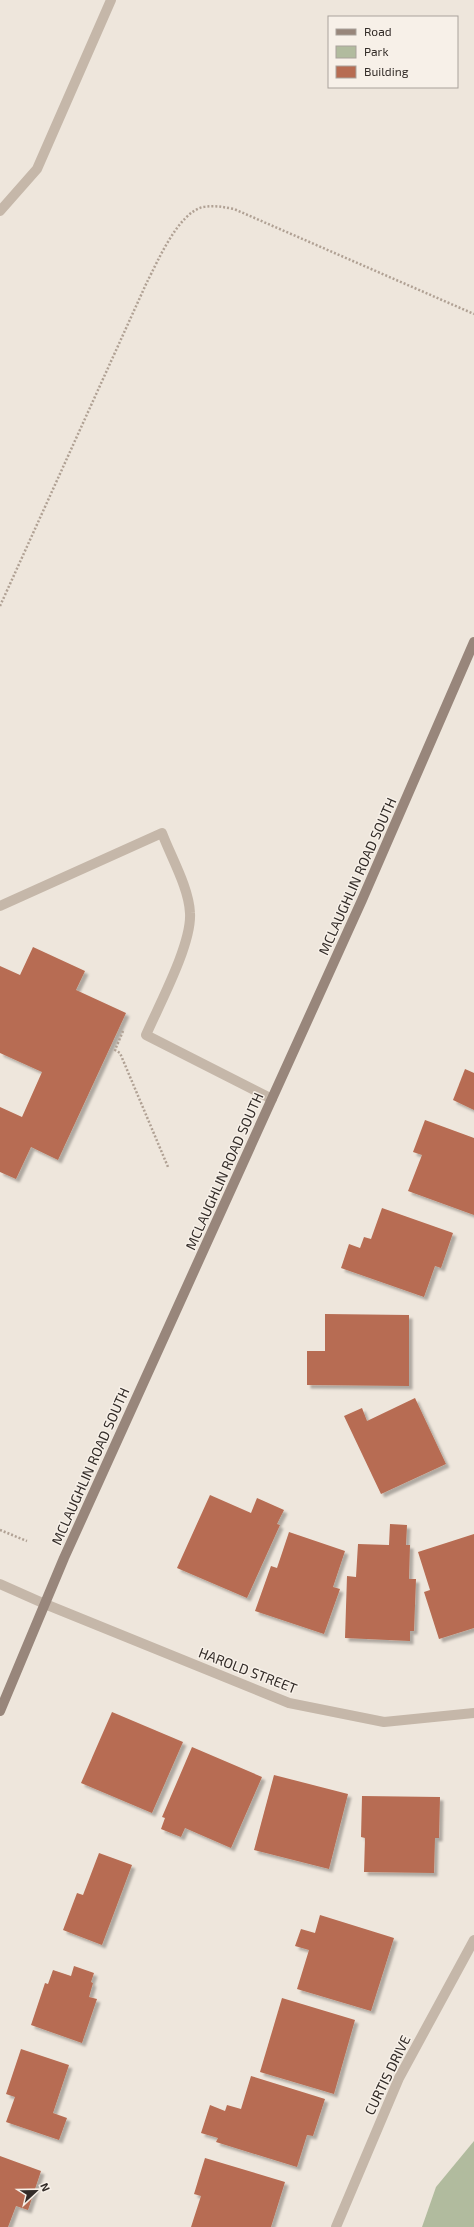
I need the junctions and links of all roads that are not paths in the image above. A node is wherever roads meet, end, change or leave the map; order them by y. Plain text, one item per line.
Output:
1 (111, 0) edge
2 (0, 210) edge
3 (474, 642) edge
4 (0, 906) edge
5 (272, 1099) junction
6 (0, 1584) edge
7 (45, 1604) junction
8 (0, 1711) edge
9 (474, 1713) edge
10 (474, 1940) edge
11 (336, 2227) edge

1 - 2 street
3 - 5 main road, MCLAUGHLIN ROAD SOUTH
4 - 5 street
5 - 7 main road, MCLAUGHLIN ROAD SOUTH
6 - 7 street, HAROLD STREET
7 - 8 main road, MCLAUGHLIN ROAD SOUTH
7 - 9 street, HAROLD STREET
10 - 11 street, CURTIS DRIVE

